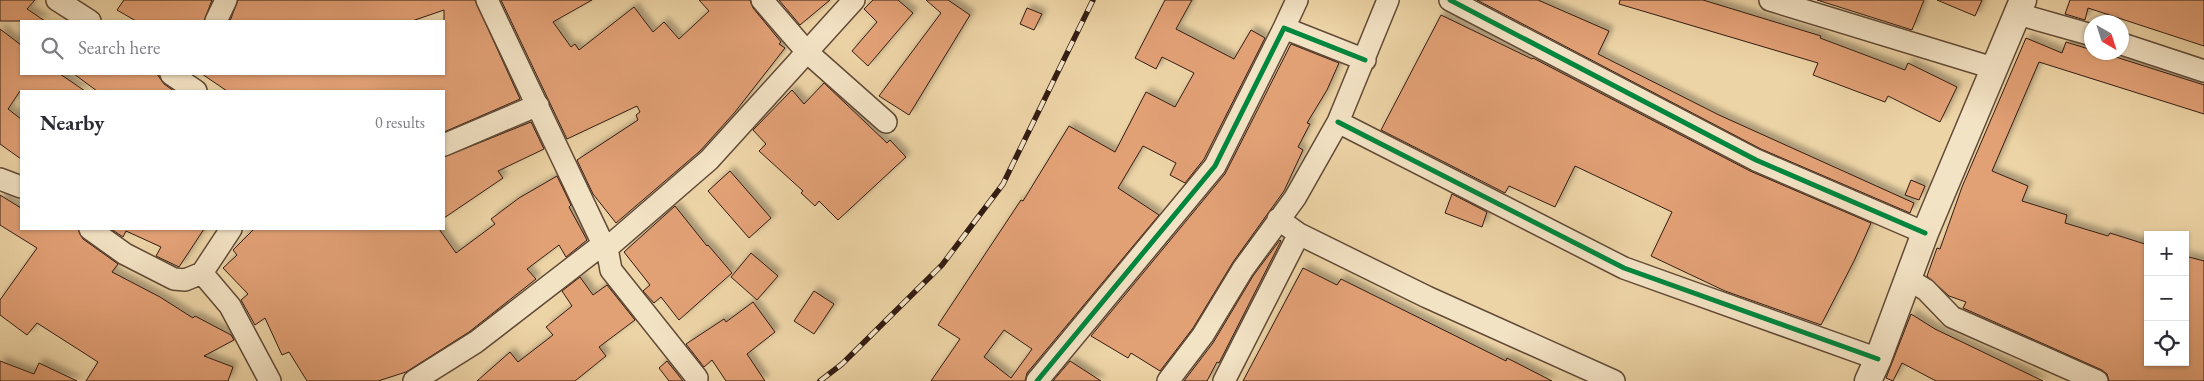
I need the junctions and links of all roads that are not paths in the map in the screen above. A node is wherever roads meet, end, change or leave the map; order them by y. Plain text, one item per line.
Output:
1 (57, 0) edge
2 (226, 0) edge
3 (487, 0) edge
4 (762, 0) edge
5 (854, 0) edge
6 (1297, 0) edge
7 (1388, 0) edge
8 (1450, 0) edge
9 (1770, 0) edge
10 (2020, 7) edge
11 (88, 20) edge
12 (216, 20) edge
13 (1284, 28) junction
14 (2084, 32) edge
15 (2129, 46) edge
16 (808, 52) junction
17 (1365, 60) junction
18 (1993, 68) junction
19 (2204, 71) edge
20 (538, 105) junction
21 (886, 122) dead end
22 (1338, 122) junction
23 (445, 145) edge
24 (0, 179) edge
25 (20, 188) edge
26 (1278, 219) junction
27 (91, 230) edge
28 (230, 230) edge
29 (1925, 233) junction
30 (1300, 234) junction
31 (605, 246) junction
32 (202, 273) junction
33 (1908, 279) junction
34 (1873, 370) edge
35 (697, 378) dead end
36 (270, 381) edge
37 (414, 381) edge
38 (1037, 381) edge
39 (1168, 381) edge
40 (1224, 381) edge
41 (1614, 381) edge
42 (2097, 381) edge

1 - 11 street
2 - 12 street
3 - 20 street
4 - 16 street
5 - 16 street
6 - 13 street
7 - 17 street
8 - 29 street
9 - 18 street
10 - 14 street
10 - 18 street
13 - 17 street
13 - 38 street
15 - 19 street
16 - 21 street
16 - 31 street
17 - 22 street
18 - 29 street
20 - 23 street
20 - 31 street
22 - 26 street
22 - 34 street
24 - 25 street
26 - 30 street
26 - 39 street
27 - 32 street
28 - 32 street
29 - 33 street
30 - 40 street
30 - 41 street
31 - 35 street
31 - 37 street
32 - 36 street
33 - 34 street
33 - 42 street

